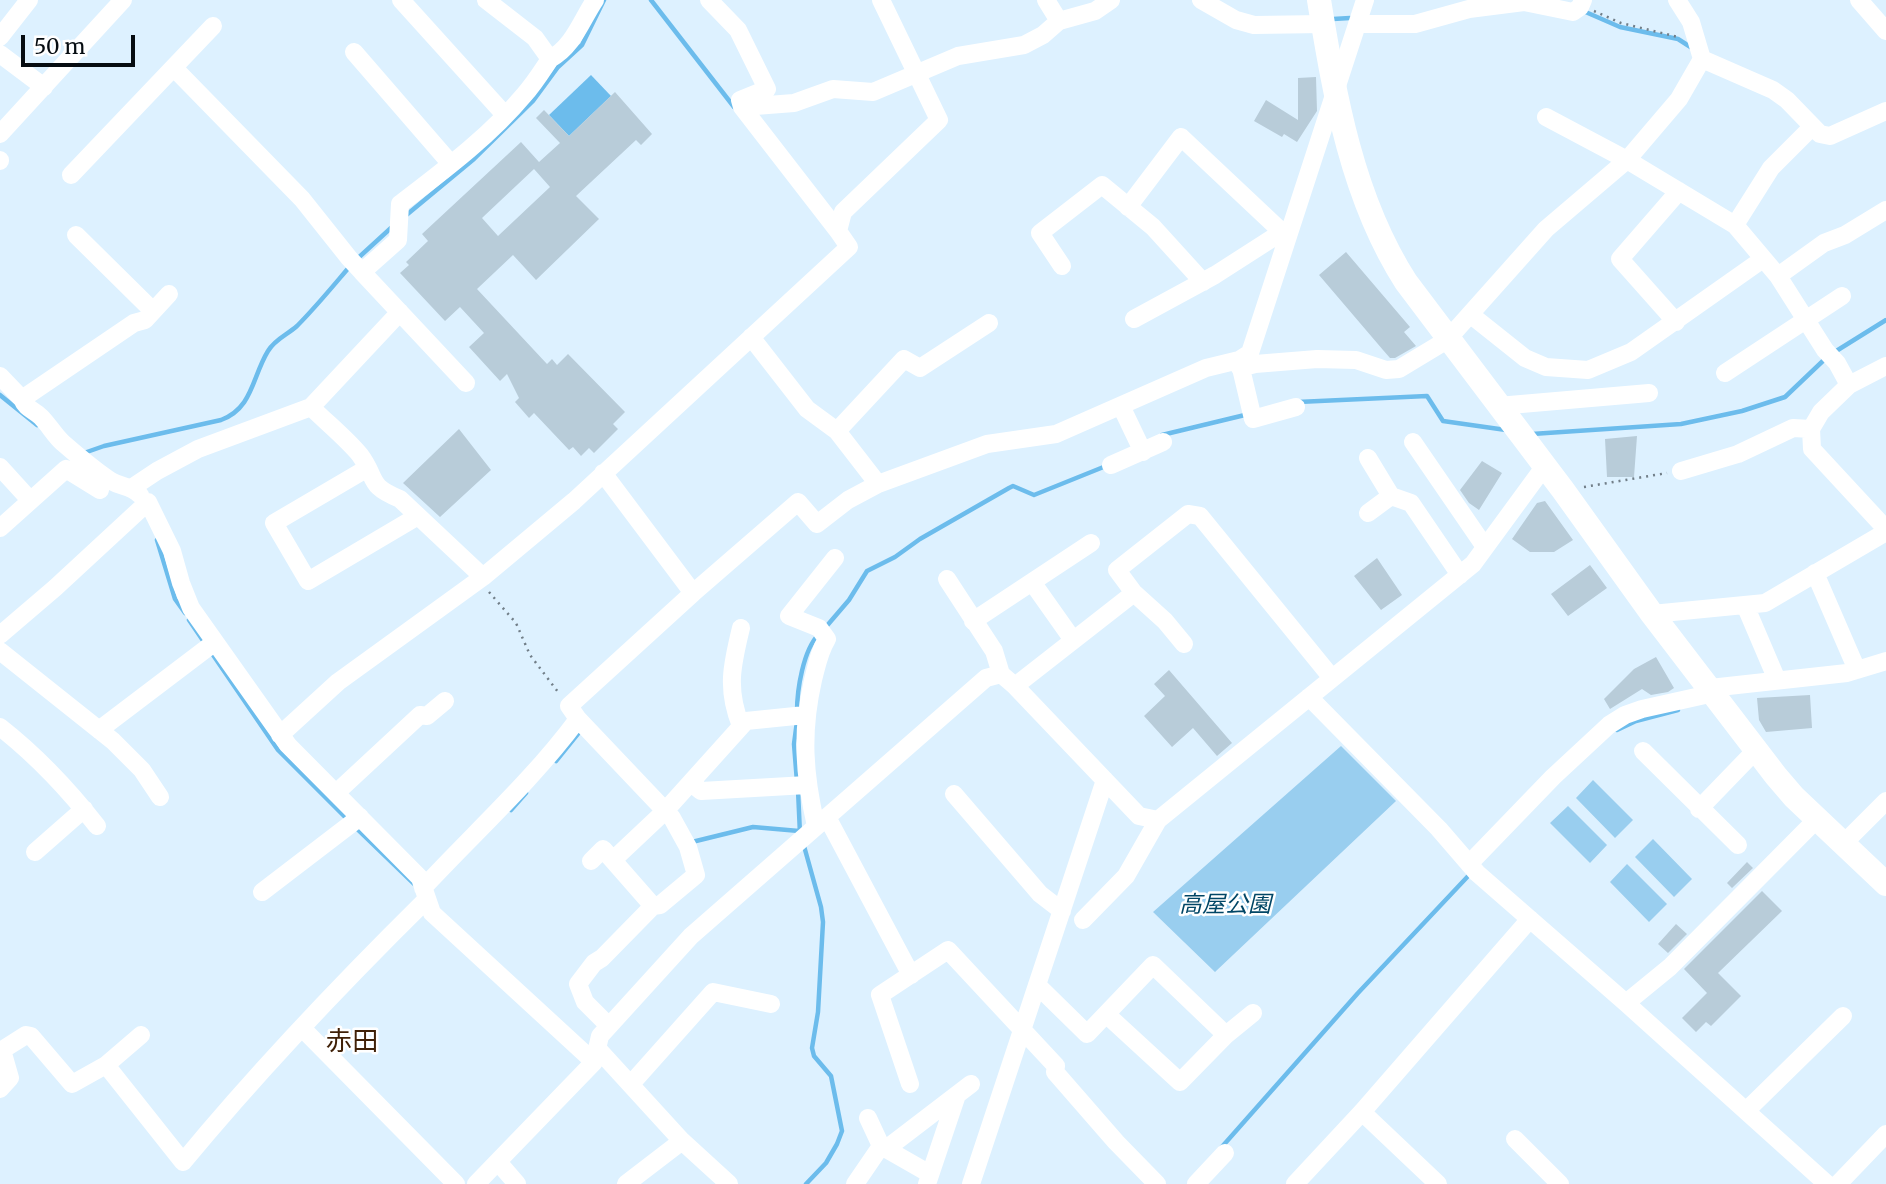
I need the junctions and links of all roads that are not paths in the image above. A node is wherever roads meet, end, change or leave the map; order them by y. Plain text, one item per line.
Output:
1 (29, 0) edge
2 (123, 0) edge
3 (401, 0) edge
4 (486, 0) edge
5 (595, 0) edge
6 (709, 0) edge
7 (880, 0) edge
8 (1046, 0) edge
9 (1111, 0) edge
10 (1201, 0) edge
11 (1365, 0) edge
12 (1677, 0) edge
13 (1859, 0) edge
14 (1580, 6) edge
15 (1321, 12) edge
16 (1059, 21) junction
17 (1357, 24) junction
18 (213, 26) dead end
19 (1886, 32) edge
20 (0, 37) edge
21 (354, 52) dead end
22 (1700, 53) junction
23 (0, 54) edge
24 (550, 59) junction
25 (175, 69) junction
26 (916, 72) junction
27 (44, 87) junction
28 (1334, 90) junction
29 (742, 107) junction
30 (1886, 111) edge
31 (505, 115) junction
32 (1546, 117) dead end
33 (1812, 127) junction
34 (0, 134) edge
35 (1627, 160) junction
36 (451, 164) junction
37 (71, 176) dead end
38 (1679, 191) junction
39 (1128, 207) junction
40 (1886, 210) edge
41 (1735, 225) junction
42 (838, 231) junction
43 (1285, 232) junction
44 (76, 235) dead end
45 (1763, 259) junction
46 (356, 265) junction
47 (1062, 266) dead end
48 (1778, 276) junction
49 (1203, 282) junction
50 (169, 294) dead end
51 (1842, 296) dead end
52 (153, 311) junction
53 (400, 312) junction
54 (1471, 315) junction
55 (1134, 319) dead end
56 (1807, 320) junction
57 (989, 323) dead end
58 (1676, 323) junction
59 (751, 337) junction
60 (1447, 340) junction
61 (1239, 364) junction
62 (1886, 366) edge
63 (1725, 373) dead end
64 (0, 376) edge
65 (466, 383) dead end
66 (1849, 385) junction
67 (1649, 393) dead end
68 (22, 399) junction
69 (1121, 406) junction
70 (311, 407) junction
71 (1296, 407) dead end
72 (1510, 423) junction
73 (1811, 429) junction
74 (838, 431) junction
75 (1163, 442) dead end
76 (1413, 442) dead end
77 (1140, 447) junction
78 (1368, 458) dead end
79 (1111, 466) dead end
80 (0, 467) edge
81 (1544, 467) junction
82 (366, 469) junction
83 (1681, 471) road end
84 (603, 473) junction
85 (878, 484) junction
86 (133, 487) junction
87 (100, 490) dead end
88 (1391, 496) junction
89 (30, 500) junction
90 (144, 506) junction
91 (1368, 513) dead end
92 (418, 516) junction
93 (0, 528) edge
94 (1886, 530) edge
95 (1091, 543) dead end
96 (1485, 547) junction
97 (835, 558) dead end
98 (1815, 573) junction
99 (1460, 575) junction
100 (480, 579) junction
101 (947, 579) dead end
102 (1032, 582) junction
103 (693, 593) junction
104 (1134, 593) junction
105 (1745, 605) junction
106 (1652, 614) junction
107 (973, 621) junction
108 (741, 628) dead end
109 (0, 635) edge
110 (1073, 640) junction
111 (1184, 644) dead end
112 (210, 646) junction
113 (0, 651) edge
114 (1886, 662) edge
115 (1857, 670) junction
116 (1332, 678) junction
117 (1008, 680) junction
118 (1777, 680) junction
119 (1715, 694) junction
120 (1309, 697) junction
121 (445, 701) dead end
122 (799, 716) junction
123 (579, 719) junction
124 (741, 726) junction
125 (0, 727) edge
126 (99, 730) junction
127 (280, 735) junction
128 (1756, 750) junction
129 (1643, 751) dead end
130 (1105, 780) junction
131 (691, 783) junction
132 (801, 785) junction
133 (336, 793) junction
134 (954, 794) dead end
135 (160, 797) dead end
136 (1886, 801) edge
137 (667, 808) junction
138 (1699, 808) junction
139 (84, 809) junction
140 (1817, 818) junction
141 (1158, 820) junction
142 (355, 821) junction
143 (97, 826) dead end
144 (811, 831) junction
145 (1843, 844) junction
146 (1738, 845) dead end
147 (35, 852) dead end
148 (613, 860) junction
149 (591, 861) dead end
150 (1473, 868) junction
151 (1886, 884) edge
152 (262, 892) dead end
153 (424, 894) junction
154 (653, 906) junction
155 (1062, 911) junction
156 (1530, 919) junction
157 (1083, 920) dead end
158 (911, 975) junction
159 (1037, 985) junction
160 (1626, 1003) junction
161 (771, 1004) dead end
162 (1253, 1013) dead end
163 (1106, 1014) junction
164 (1843, 1016) dead end
165 (609, 1026) junction
166 (302, 1028) junction
167 (1022, 1030) junction
168 (141, 1035) dead end
169 (1226, 1035) junction
170 (596, 1055) junction
171 (106, 1065) junction
172 (631, 1084) junction
173 (910, 1084) dead end
174 (971, 1084) dead end
175 (0, 1089) edge
176 (957, 1096) junction
177 (1746, 1111) junction
178 (1362, 1112) junction
179 (868, 1118) dead end
180 (1886, 1134) edge
181 (1515, 1139) dead end
182 (682, 1141) junction
183 (883, 1148) junction
184 (1225, 1153) dead end
185 (498, 1161) junction
186 (928, 1179) edge
187 (456, 1184) edge
188 (476, 1184) edge
189 (517, 1184) edge
190 (627, 1184) edge
191 (729, 1184) edge
192 (855, 1184) edge
193 (971, 1184) edge
194 (1157, 1184) edge
195 (1196, 1184) edge
196 (1295, 1184) edge
197 (1438, 1184) edge
198 (1560, 1184) edge
199 (1827, 1184) edge
200 (1838, 1184) edge

1 - 20 street
2 - 27 street
3 - 31 street
4 - 24 street
5 - 24 street
6 - 29 street
7 - 26 street
8 - 16 street
9 - 16 street
10 - 15 street
11 - 17 street
12 - 22 street
13 - 19 street
14 - 17 street
15 - 28 street
16 - 26 street
17 - 28 street
18 - 25 street
21 - 36 street
22 - 33 street
22 - 35 street
23 - 27 street
24 - 31 street
25 - 37 street
25 - 46 street
26 - 29 street
26 - 42 street
27 - 34 street
28 - 43 street
28 - 60 street
29 - 42 street
30 - 33 street
31 - 36 street
32 - 35 street
33 - 41 street
35 - 38 street
35 - 54 street
36 - 46 street
38 - 41 street
38 - 58 street
39 - 43 street
39 - 47 street
39 - 49 street
40 - 48 street
41 - 45 street
42 - 59 street
43 - 49 street
43 - 61 street
44 - 52 street
45 - 48 street
45 - 58 street
46 - 53 street
48 - 56 street
49 - 55 street
50 - 52 street
51 - 56 street
52 - 68 street
53 - 65 street
53 - 70 street
54 - 58 street
54 - 60 street
56 - 63 street
56 - 66 street
57 - 74 street
59 - 74 street
59 - 84 street
60 - 61 street
60 - 72 street
61 - 69 street
61 - 71 street
62 - 66 street
64 - 68 street
66 - 73 street
67 - 72 street
68 - 86 street
69 - 77 street
69 - 85 street
70 - 82 street
70 - 86 street
72 - 81 street
73 - 83 street
73 - 94 street
74 - 85 street
75 - 77 street
76 - 96 street
77 - 79 street
78 - 88 street
80 - 89 street
81 - 96 street
81 - 106 street
82 - 92 street
82 - 92 street
84 - 100 street
84 - 103 street
85 - 103 street
86 - 90 street
87 - 89 street
88 - 91 street
88 - 99 street
89 - 93 street
90 - 109 street
90 - 112 street
92 - 100 street
94 - 98 street
95 - 102 street
96 - 99 street
97 - 122 street
98 - 105 street
98 - 115 street
99 - 116 street
100 - 127 street
101 - 107 street
102 - 107 street
102 - 110 street
103 - 123 street
104 - 110 street
104 - 111 street
104 - 116 street
105 - 106 street
105 - 118 street
106 - 119 street
107 - 117 street
108 - 124 street
110 - 117 street
112 - 126 street
112 - 127 street
113 - 126 street
114 - 115 street
115 - 118 street
116 - 120 street
117 - 130 street
117 - 144 street
118 - 119 street
119 - 128 street
119 - 150 street
120 - 141 street
120 - 150 street
121 - 133 street
122 - 124 street
122 - 132 street
123 - 137 street
123 - 153 street
124 - 131 street
125 - 139 street
126 - 135 street
127 - 133 street
128 - 138 street
128 - 140 street
129 - 138 street
130 - 141 street
130 - 155 street
131 - 132 street
131 - 137 street
132 - 144 street
133 - 142 street
134 - 155 street
136 - 145 street
137 - 148 street
137 - 154 street
138 - 146 street
139 - 143 street
139 - 147 street
140 - 145 street
140 - 160 street
141 - 157 street
142 - 152 street
142 - 153 street
144 - 158 street
144 - 165 street
145 - 151 street
148 - 149 street
148 - 154 street
150 - 156 street
153 - 166 street
153 - 170 street
154 - 165 street
155 - 159 street
156 - 160 street
156 - 178 street
158 - 167 street
158 - 173 street
159 - 163 street
159 - 167 street
160 - 177 street
161 - 172 street
162 - 169 street
163 - 169 street
163 - 169 street
164 - 177 street
165 - 170 street
166 - 171 street
166 - 187 street
167 - 193 street
167 - 194 street
168 - 171 street
170 - 172 street
170 - 185 street
171 - 175 street
172 - 182 street
174 - 176 street
176 - 183 street
176 - 186 street
177 - 199 street
178 - 196 street
178 - 197 street
179 - 183 street
180 - 200 street
181 - 198 street
182 - 190 street
182 - 191 street
183 - 186 street
183 - 192 street
184 - 195 street
185 - 188 street
185 - 189 street

